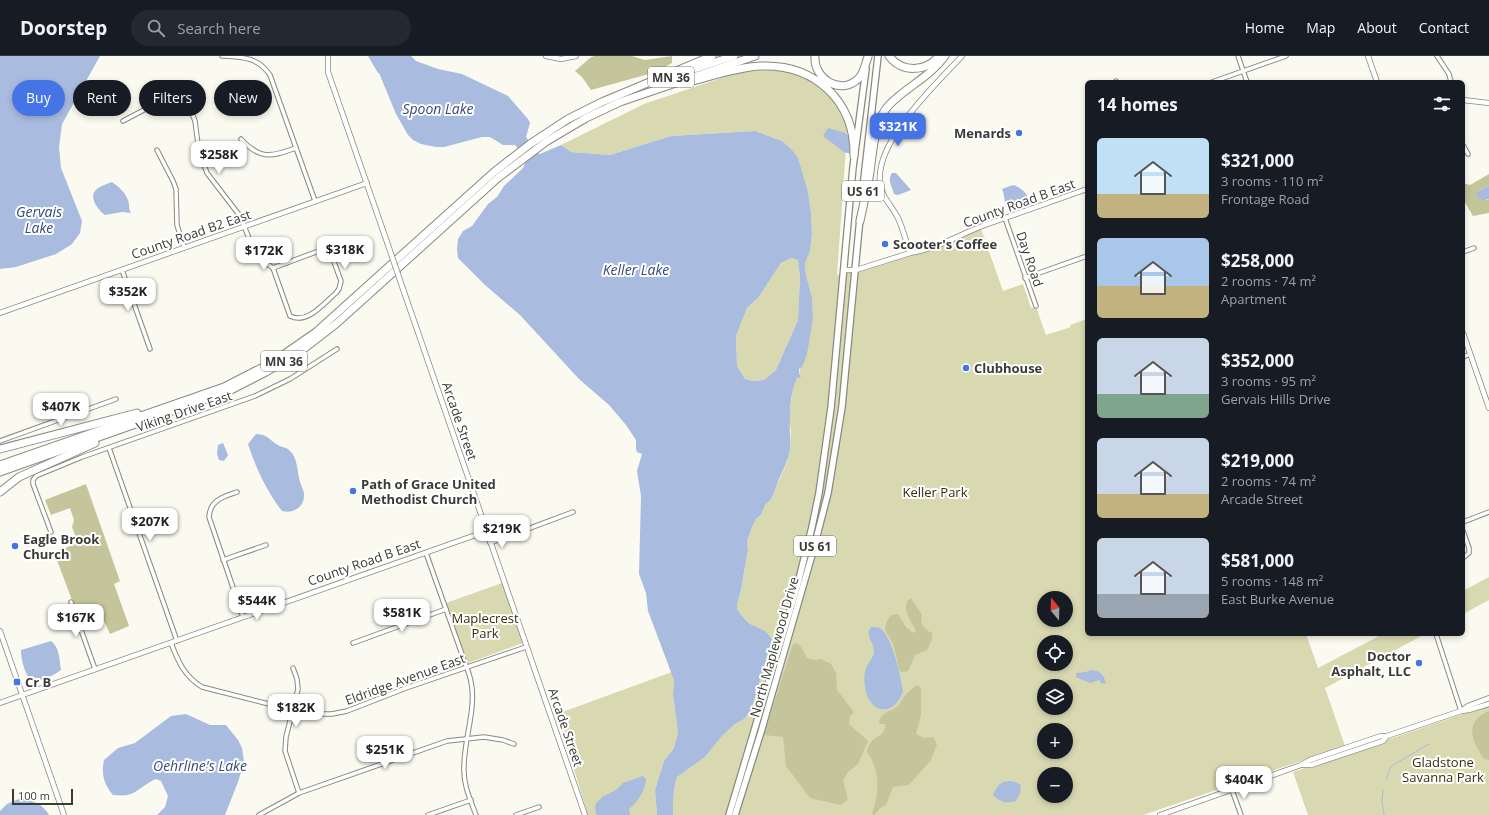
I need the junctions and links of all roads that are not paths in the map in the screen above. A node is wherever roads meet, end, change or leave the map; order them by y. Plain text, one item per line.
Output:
1 (222, 56) edge
2 (328, 56) edge
3 (546, 56) edge
4 (576, 56) edge
5 (712, 56) edge
6 (734, 56) edge
7 (755, 56) edge
8 (815, 56) edge
9 (868, 56) edge
10 (878, 56) edge
11 (889, 56) edge
12 (939, 56) edge
13 (945, 56) edge
14 (962, 56) edge
15 (1238, 56) edge
16 (1286, 56) edge
17 (1368, 56) edge
18 (1437, 56) edge
19 (1243, 71) junction
20 (1218, 80) edge
21 (1246, 80) edge
22 (1376, 80) edge
23 (1450, 80) edge
24 (637, 95) junction
25 (608, 99) junction
26 (1465, 100) edge
27 (1489, 103) edge
28 (123, 121) dead end
29 (241, 139) dead end
30 (540, 141) junction
31 (296, 148) junction
32 (1465, 149) edge
33 (157, 150) dead end
34 (1468, 154) dead end
35 (854, 156) junction
36 (514, 160) junction
37 (367, 183) junction
38 (1085, 190) edge
39 (315, 201) junction
40 (1005, 218) junction
41 (860, 221) junction
42 (245, 227) junction
43 (184, 248) junction
44 (1474, 248) dead end
45 (1465, 251) edge
46 (910, 253) junction
47 (1085, 257) edge
48 (273, 268) junction
49 (122, 270) junction
50 (844, 270) junction
51 (856, 270) junction
52 (1026, 278) junction
53 (1036, 306) dead end
54 (0, 313) edge
55 (1465, 339) edge
56 (150, 349) dead end
57 (336, 349) dead end
58 (1470, 354) junction
59 (1465, 356) edge
60 (193, 398) junction
61 (116, 399) dead end
62 (1489, 408) edge
63 (147, 420) junction
64 (0, 441) edge
65 (109, 448) junction
66 (0, 449) edge
67 (0, 465) edge
68 (0, 472) edge
69 (0, 492) edge
70 (237, 492) dead end
71 (573, 512) dead end
72 (1489, 512) edge
73 (1465, 521) edge
74 (487, 531) junction
75 (51, 532) dead end
76 (1465, 537) edge
77 (490, 543) junction
78 (266, 545) dead end
79 (426, 553) junction
80 (1465, 556) edge
81 (223, 560) junction
82 (71, 602) dead end
83 (446, 610) junction
84 (243, 617) junction
85 (0, 631) edge
86 (1437, 636) edge
87 (177, 641) junction
88 (171, 643) junction
89 (353, 643) dead end
90 (526, 646) junction
91 (293, 668) dead end
92 (467, 668) junction
93 (95, 669) junction
94 (22, 695) junction
95 (1489, 698) edge
96 (0, 703) edge
97 (1489, 704) edge
98 (293, 710) junction
99 (1461, 710) junction
100 (468, 738) junction
101 (514, 744) dead end
102 (1232, 790) junction
103 (299, 793) junction
104 (471, 800) junction
105 (539, 807) dead end
106 (1177, 812) edge
107 (64, 815) edge
108 (260, 815) edge
109 (428, 815) edge
110 (476, 815) edge
111 (516, 815) edge
112 (585, 815) edge
113 (729, 815) edge
114 (735, 815) edge
115 (1160, 815) edge
116 (1241, 815) edge

1 - 31 street
2 - 37 street, Arcade Street
3 - 4 street
5 - 25 highway
6 - 25 highway, MN 36
7 - 24 highway, MN 36
8 - 9 highway
9 - 35 main road, US 61
10 - 41 main road, US 61
11 - 12 highway
13 - 41 highway
14 - 46 street
15 - 19 street
16 - 19 street
17 - 22 street
18 - 23 street
19 - 20 street
19 - 21 street
24 - 30 highway, MN 36
24 - 35 highway
25 - 30 highway, MN 36
26 - 27 street
28 - 42 street
29 - 31 street
30 - 36 highway, MN 36
31 - 39 street
32 - 34 street
33 - 43 street
35 - 50 main road, US 61
36 - 60 highway, MN 36
36 - 63 highway, MN 36
37 - 39 street, County Road B2 East
37 - 74 street, Arcade Street, bridge
38 - 40 street, County Road B East
39 - 42 street, County Road B2 East
40 - 46 street, County Road B East
40 - 52 street, Day Road
41 - 51 main road, US 61
42 - 43 street, County Road B2 East
42 - 48 street
43 - 49 street, County Road B2 East
44 - 45 street
46 - 51 street, County Road B East
47 - 52 street
48 - 48 street
49 - 54 street, County Road B2 East
49 - 56 street
50 - 51 street, County Road B East
50 - 113 main road, North Maplewood Drive / US 61
51 - 114 main road, North Maplewood Drive / US 61
52 - 53 street, Day Road
55 - 58 street
57 - 65 street, Viking Drive East
58 - 59 street
58 - 62 street
60 - 66 highway
60 - 67 highway, MN 36
61 - 64 street
63 - 68 highway, MN 36
63 - 69 highway
65 - 75 street, Viking Drive East
65 - 87 street
70 - 81 street
71 - 77 street
72 - 73 street
74 - 77 street, Arcade Street
74 - 79 street, County Road B East
76 - 80 street
77 - 90 street, Arcade Street
78 - 81 street
79 - 83 street
79 - 84 street, County Road B East
81 - 84 street
82 - 93 street
83 - 89 street
83 - 92 street
84 - 87 street, County Road B East
85 - 94 street
86 - 99 street
87 - 88 street, County Road B East
88 - 93 street, County Road B East
88 - 98 street, Eldridge Avenue East
90 - 92 street, Eldridge Avenue East
90 - 112 street, Arcade Street
91 - 98 street
92 - 98 street, Eldridge Avenue East
92 - 100 street
93 - 94 street, County Road B East
94 - 96 street, County Road B East
94 - 107 street
95 - 99 street
97 - 99 street
98 - 103 street
99 - 102 street
100 - 101 street
100 - 103 street
100 - 104 street
102 - 106 street
102 - 116 street
103 - 108 street
104 - 109 street
104 - 110 street
105 - 111 street
106 - 115 street

